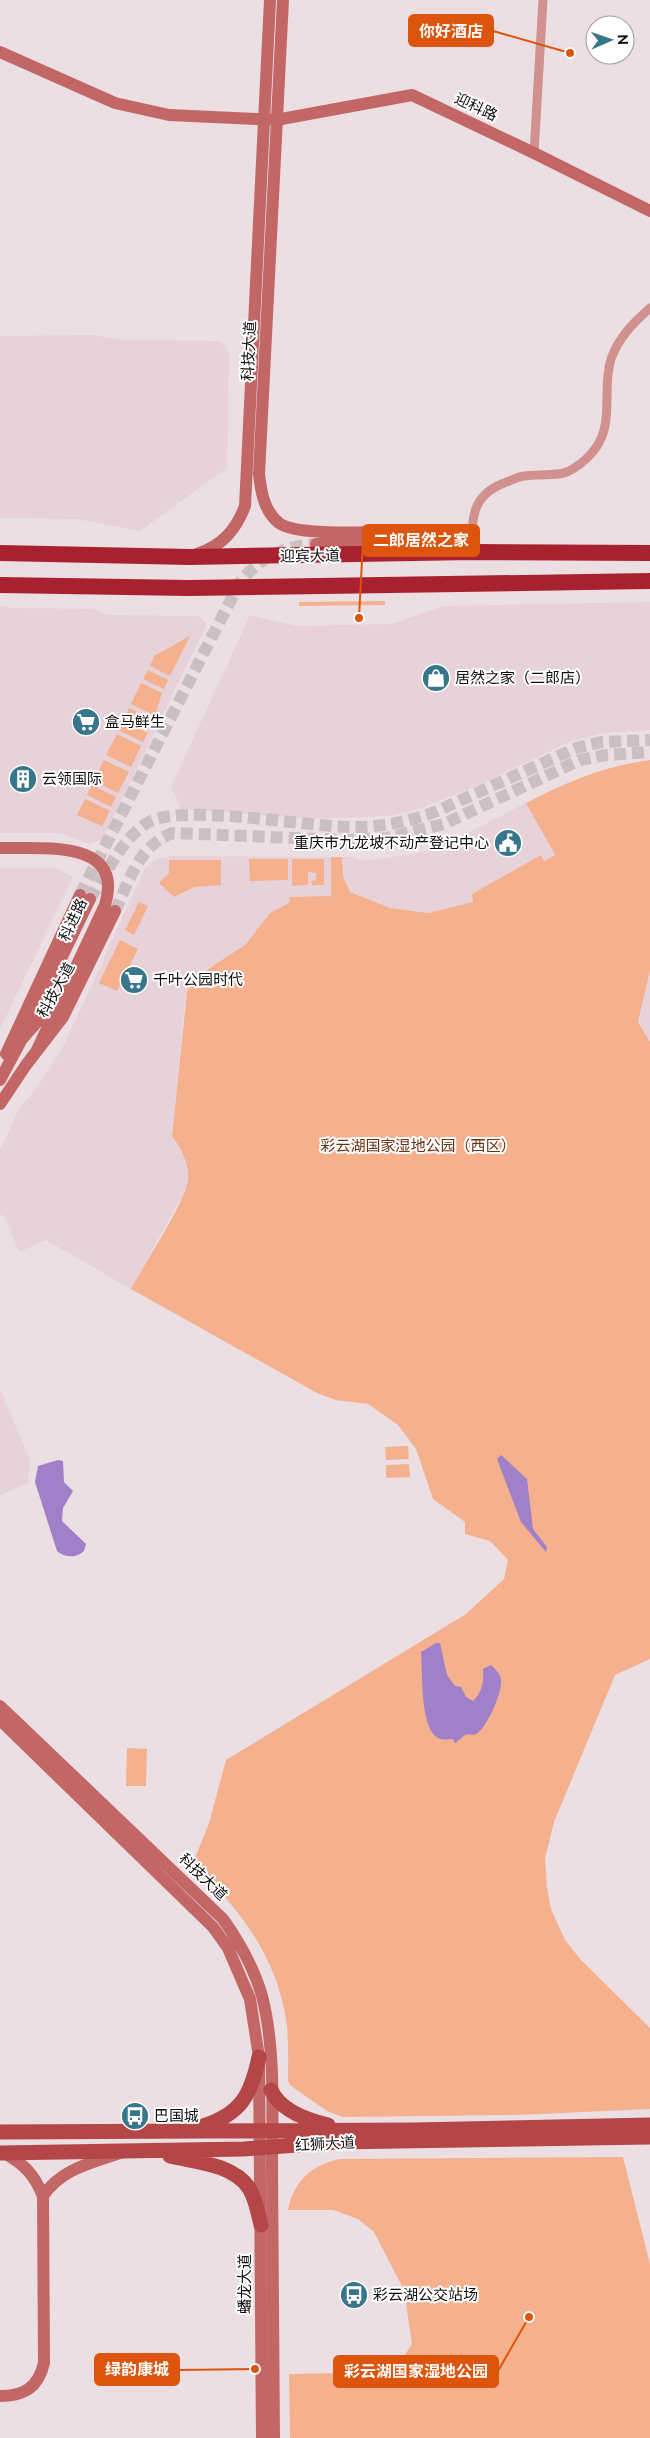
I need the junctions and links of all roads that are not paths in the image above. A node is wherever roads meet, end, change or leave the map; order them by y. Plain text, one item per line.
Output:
1 (270, 0) edge
2 (283, 0) edge
3 (543, 0) edge
4 (0, 52) edge
5 (270, 120) junction
6 (534, 153) junction
7 (650, 211) edge
8 (650, 308) edge
9 (450, 542) junction
10 (316, 544) tunnel mouth
11 (472, 552) junction
12 (650, 552) edge
13 (0, 553) edge
14 (190, 556) junction
15 (650, 575) edge
16 (650, 581) edge
17 (597, 582) junction
18 (0, 585) edge
19 (0, 848) edge
20 (0, 857) edge
21 (115, 911) tunnel mouth
22 (22, 1039) junction
23 (36, 1052) junction
24 (0, 1069) edge
25 (0, 1080) edge
26 (0, 1104) edge
27 (0, 1706) edge
28 (0, 1720) edge
29 (259, 2057) junction
30 (271, 2090) junction
31 (650, 2125) edge
32 (190, 2130) junction
33 (266, 2130) junction
34 (414, 2130) junction
35 (0, 2132) edge
36 (650, 2137) edge
37 (267, 2147) junction
38 (125, 2151) junction
39 (151, 2151) junction
40 (2, 2153) edge
41 (44, 2196) junction
42 (261, 2225) junction
43 (0, 2396) edge
44 (262, 2438) edge
45 (274, 2438) edge

1 - 5 main road, 科技大道
2 - 5 main road, 科技大道
3 - 6 street
4 - 5 main road, 迎科路
5 - 6 main road, 迎科路
5 - 9 main road, 科技大道
5 - 14 main road, 科技大道
6 - 7 main road, 迎科路
8 - 11 street
9 - 10 main road, 科技大道
9 - 11 main road, 科技大道
11 - 12 highway, 迎宾大道
11 - 14 highway, 迎宾大道
13 - 14 highway, 迎宾大道
15 - 17 highway
16 - 17 highway, 迎宾大道
17 - 18 highway, 迎宾大道
19 - 23 main road
20 - 22 main road, 科进路
21 - 23 main road, 科技大道
22 - 24 main road, 科技大道
22 - 25 main road
23 - 26 main road, 科技大道
27 - 30 main road, 科技大道
28 - 29 main road, 科技大道
29 - 32 main road
29 - 33 main road, 科技大道
30 - 33 main road, 科技大道
30 - 34 main road
31 - 34 main road, 红狮大道
32 - 33 main road, 红狮大道
32 - 35 main road, 红狮大道
33 - 34 main road, 红狮大道
33 - 37 main road, 蟠龙大道
36 - 37 main road, 红狮大道
37 - 39 main road, 红狮大道
37 - 42 main road, 蟠龙大道
37 - 45 main road, 蟠龙大道
38 - 39 main road, 红狮大道
38 - 40 main road, 红狮大道
38 - 41 main road
39 - 42 main road
40 - 41 main road
41 - 43 main road
42 - 44 main road, 蟠龙大道

